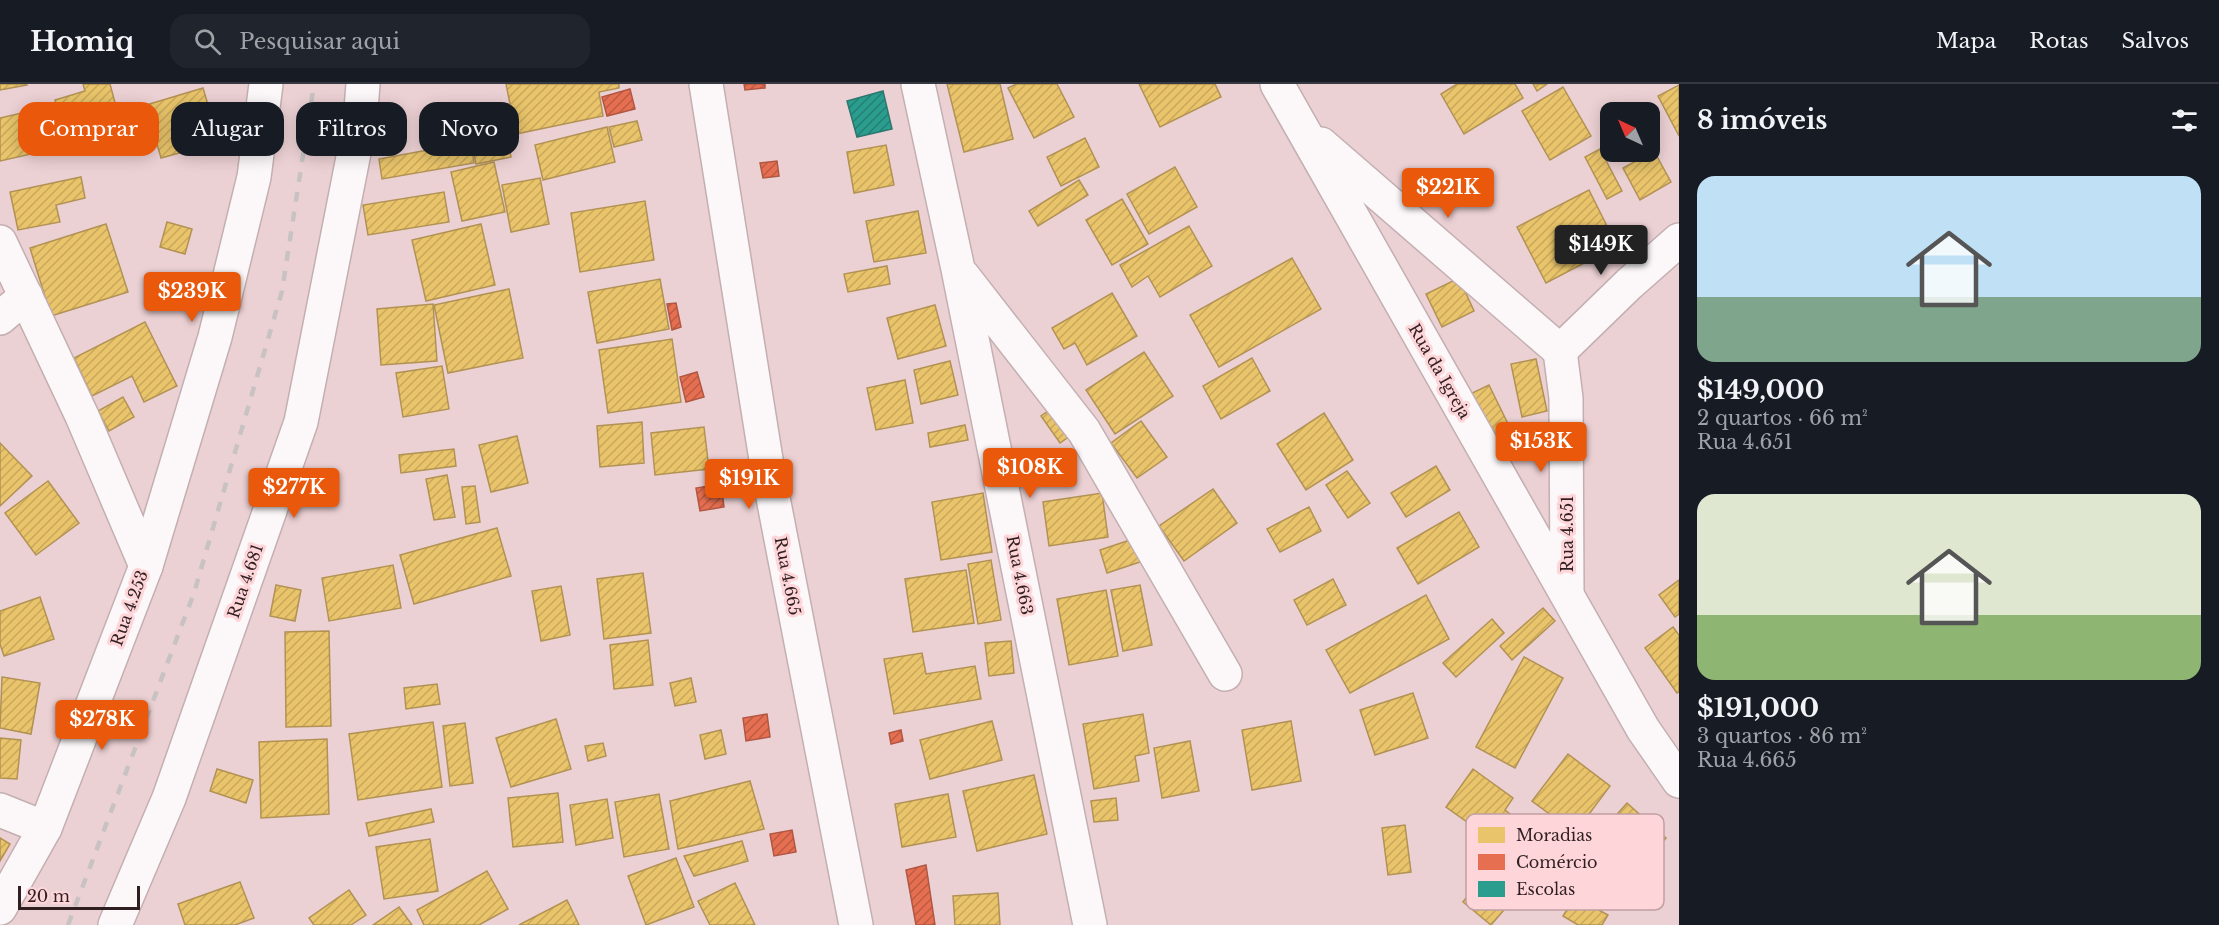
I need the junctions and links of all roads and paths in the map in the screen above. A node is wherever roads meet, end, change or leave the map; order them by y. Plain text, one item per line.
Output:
1 (266, 84) edge
2 (363, 84) edge
3 (706, 84) edge
4 (918, 84) edge
5 (1277, 84) edge
6 (1302, 129) junction
7 (1679, 240) edge
8 (0, 242) edge
9 (958, 269) junction
10 (26, 296) junction
11 (0, 318) edge
12 (1560, 351) junction
13 (146, 566) junction
14 (1567, 593) junction
15 (1225, 674) dead end
16 (1679, 781) edge
17 (0, 810) edge
18 (45, 828) junction
19 (0, 908) edge
20 (115, 925) edge
21 (856, 925) edge
22 (1090, 925) edge

1 - 13 street
2 - 20 street, Rua 4.681
3 - 21 street, Rua 4.665
4 - 9 street, Rua 4.663
5 - 6 street, Rua da Igreja
6 - 12 street
6 - 14 street, Rua da Igreja
7 - 12 street
8 - 10 street, Rua 4.253
9 - 15 street
9 - 22 street, Rua 4.663
10 - 11 street
10 - 13 street, Rua 4.253
12 - 14 street, Rua 4.651
13 - 18 street, Rua 4.253
14 - 16 street, Rua da Igreja
17 - 18 street
18 - 19 street, Rua 4.253

